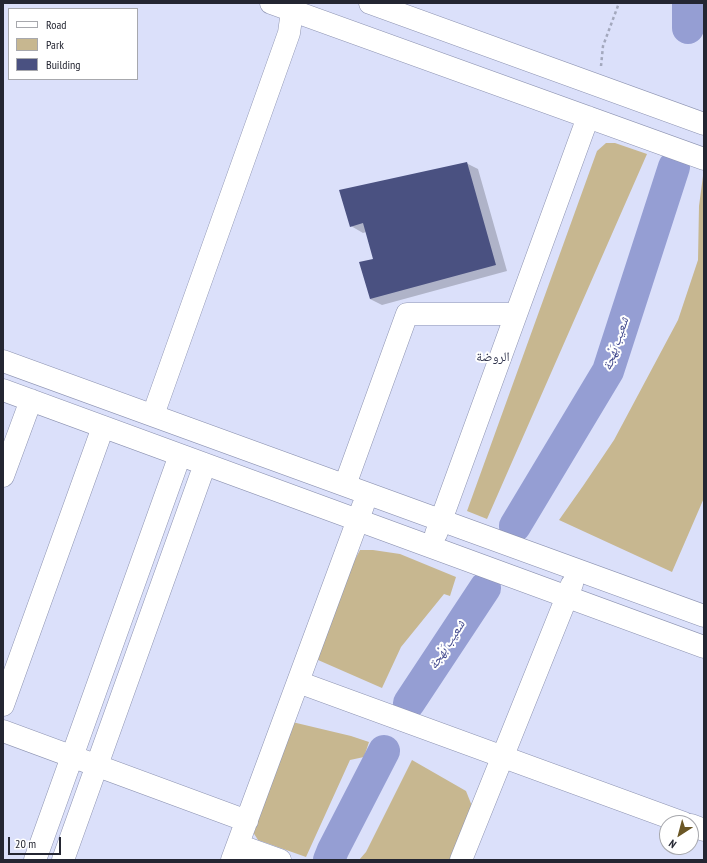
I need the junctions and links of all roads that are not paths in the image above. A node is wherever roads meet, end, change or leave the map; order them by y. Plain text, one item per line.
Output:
1 (271, 3) edge
2 (370, 3) edge
3 (292, 11) junction
4 (588, 118) junction
5 (704, 124) edge
6 (703, 158) edge
7 (516, 314) junction
8 (3, 361) edge
9 (4, 395) edge
10 (31, 400) junction
11 (153, 415) junction
12 (103, 427) junction
13 (180, 455) junction
14 (205, 464) junction
15 (3, 476) edge
16 (345, 485) junction
17 (367, 493) junction
18 (358, 520) junction
19 (441, 520) junction
20 (431, 547) junction
21 (579, 570) junction
22 (566, 596) junction
23 (704, 616) edge
24 (704, 647) edge
25 (298, 682) junction
26 (3, 705) edge
27 (3, 732) edge
28 (502, 756) junction
29 (72, 757) junction
30 (97, 766) junction
31 (662, 815) edge
32 (247, 821) junction
33 (235, 852) edge
34 (35, 860) edge
35 (63, 860) edge
36 (280, 860) edge
37 (461, 860) edge

1 - 3 street
2 - 5 street
3 - 4 street
3 - 11 street
4 - 6 street
4 - 7 street
7 - 16 street
7 - 19 street
8 - 11 street
9 - 10 street
10 - 12 street
10 - 15 street
11 - 16 street
12 - 13 street
12 - 26 street
13 - 14 street
13 - 29 street
14 - 18 street
14 - 30 street
16 - 17 street
17 - 18 street
17 - 19 street
18 - 20 street
18 - 25 street
19 - 20 street
19 - 21 street
20 - 22 street
21 - 22 street
21 - 23 street
22 - 24 street
22 - 28 street
25 - 28 street
25 - 32 street
27 - 29 street
28 - 31 street
28 - 37 street
29 - 30 street
29 - 34 street
30 - 32 street
30 - 35 street
32 - 33 street
33 - 36 street

